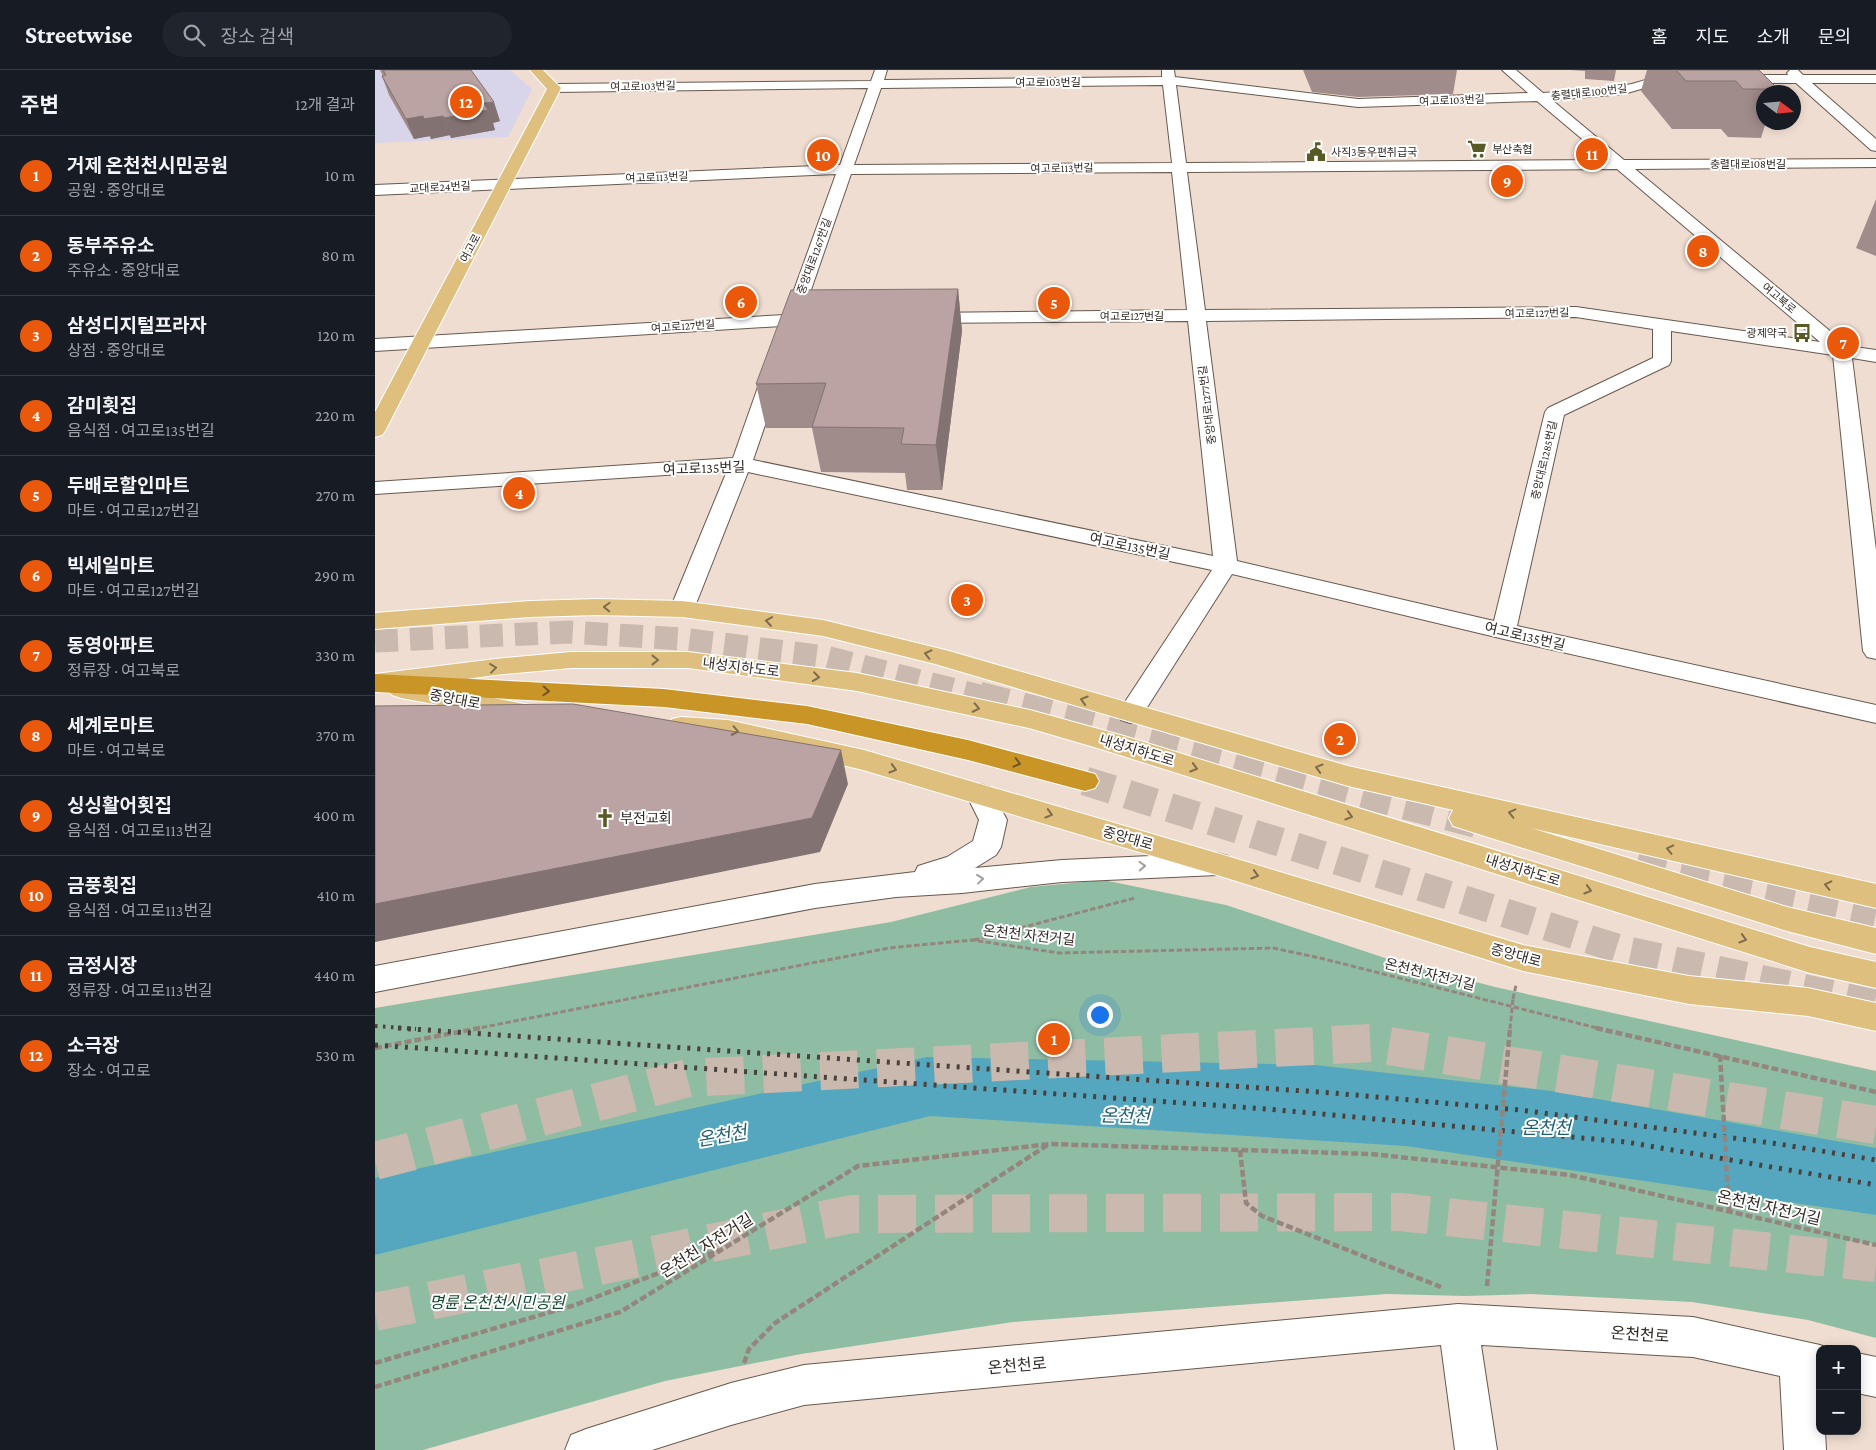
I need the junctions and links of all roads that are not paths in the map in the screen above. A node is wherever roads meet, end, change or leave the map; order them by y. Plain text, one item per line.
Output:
1 (536, 70) edge
2 (1508, 70) edge
3 (1640, 70) edge
4 (1789, 70) edge
5 (1168, 76) edge
6 (878, 77) edge
7 (1690, 79) edge
8 (1720, 79) edge
9 (1800, 79) junction
10 (1876, 79) edge
11 (1645, 84) junction
12 (554, 88) junction
13 (1541, 97) junction
14 (1876, 147) edge
15 (1876, 163) edge
16 (1621, 164) junction
17 (1179, 166) junction
18 (845, 170) junction
19 (504, 183) junction
20 (375, 190) edge
21 (1197, 316) junction
22 (831, 318) edge
23 (911, 318) edge
24 (792, 319) junction
25 (1662, 324) junction
26 (421, 343) junction
27 (375, 345) edge
28 (1842, 351) junction
29 (1876, 356) edge
30 (375, 431) edge
31 (741, 464) junction
32 (375, 488) edge
33 (1226, 566) junction
34 (682, 609) junction
35 (375, 621) edge
36 (1504, 631) junction
37 (1876, 650) edge
38 (375, 683) edge
39 (1130, 714) junction
40 (1876, 714) edge
41 (1348, 776) junction
42 (1085, 781) tunnel mouth
43 (980, 794) junction
44 (1217, 864) junction
45 (896, 885) junction
46 (1876, 896) edge
47 (1876, 941) edge
48 (1876, 975) edge
49 (375, 979) edge
50 (1876, 1017) edge
51 (1458, 1324) junction
52 (1809, 1362) edge
53 (1861, 1374) edge
54 (1876, 1377) edge
55 (586, 1450) edge
56 (1476, 1450) edge
57 (1805, 1450) edge

1 - 12 main road
2 - 13 street, 여고북로
3 - 11 street
4 - 9 street
5 - 6 street, 여고로103번길
5 - 13 street, 여고로103번길
5 - 17 street, 중앙대로1277번길
6 - 12 street, 여고로103번길
6 - 18 street, 중앙대로1267번길
7 - 11 street, 충렬대로100번길
8 - 9 street
9 - 10 street
9 - 14 street
11 - 13 street, 충렬대로100번길
12 - 19 main road, 여고로
13 - 16 street, 여고북로
15 - 16 street, 충렬대로108번길
16 - 17 street, 여고로113번길
16 - 28 street, 여고북로
17 - 18 street, 여고로113번길
17 - 21 street, 중앙대로1277번길
18 - 19 street, 여고로113번길
18 - 24 street, 중앙대로1267번길
19 - 20 street, 교대로24번길
19 - 26 main road, 여고로
21 - 23 street, 여고로127번길
21 - 25 street, 여고로127번길
21 - 33 street, 중앙대로1277번길
22 - 24 street, 여고로127번길
24 - 26 street, 여고로127번길
24 - 31 street, 중앙대로1267번길
25 - 28 street, 여고로127번길
25 - 36 street, 중앙대로1285번길
26 - 27 street, 여고로127번길
26 - 30 main road, 여고로
28 - 29 street, 여고로127번길
28 - 37 street
31 - 32 street, 여고로135번길
31 - 33 street, 여고로135번길
31 - 34 street, 중앙대로1267번길
33 - 36 street, 여고로135번길
33 - 39 street
34 -> 35 main road
39 -> 34 main road
36 - 40 street, 여고로135번길
38 -> 42 highway
38 -> 43 main road, 중앙대로
38 -> 48 main road, 내성지하도로
41 -> 39 main road
46 -> 41 main road
41 - 47 main road
43 -> 44 main road, 중앙대로
43 - 45 street
45 -> 44 street
44 -> 50 main road, 중앙대로
45 - 49 street
51 - 52 street, 온천천로
51 - 55 street, 온천천로
51 - 56 street
52 - 57 street
53 - 54 street

